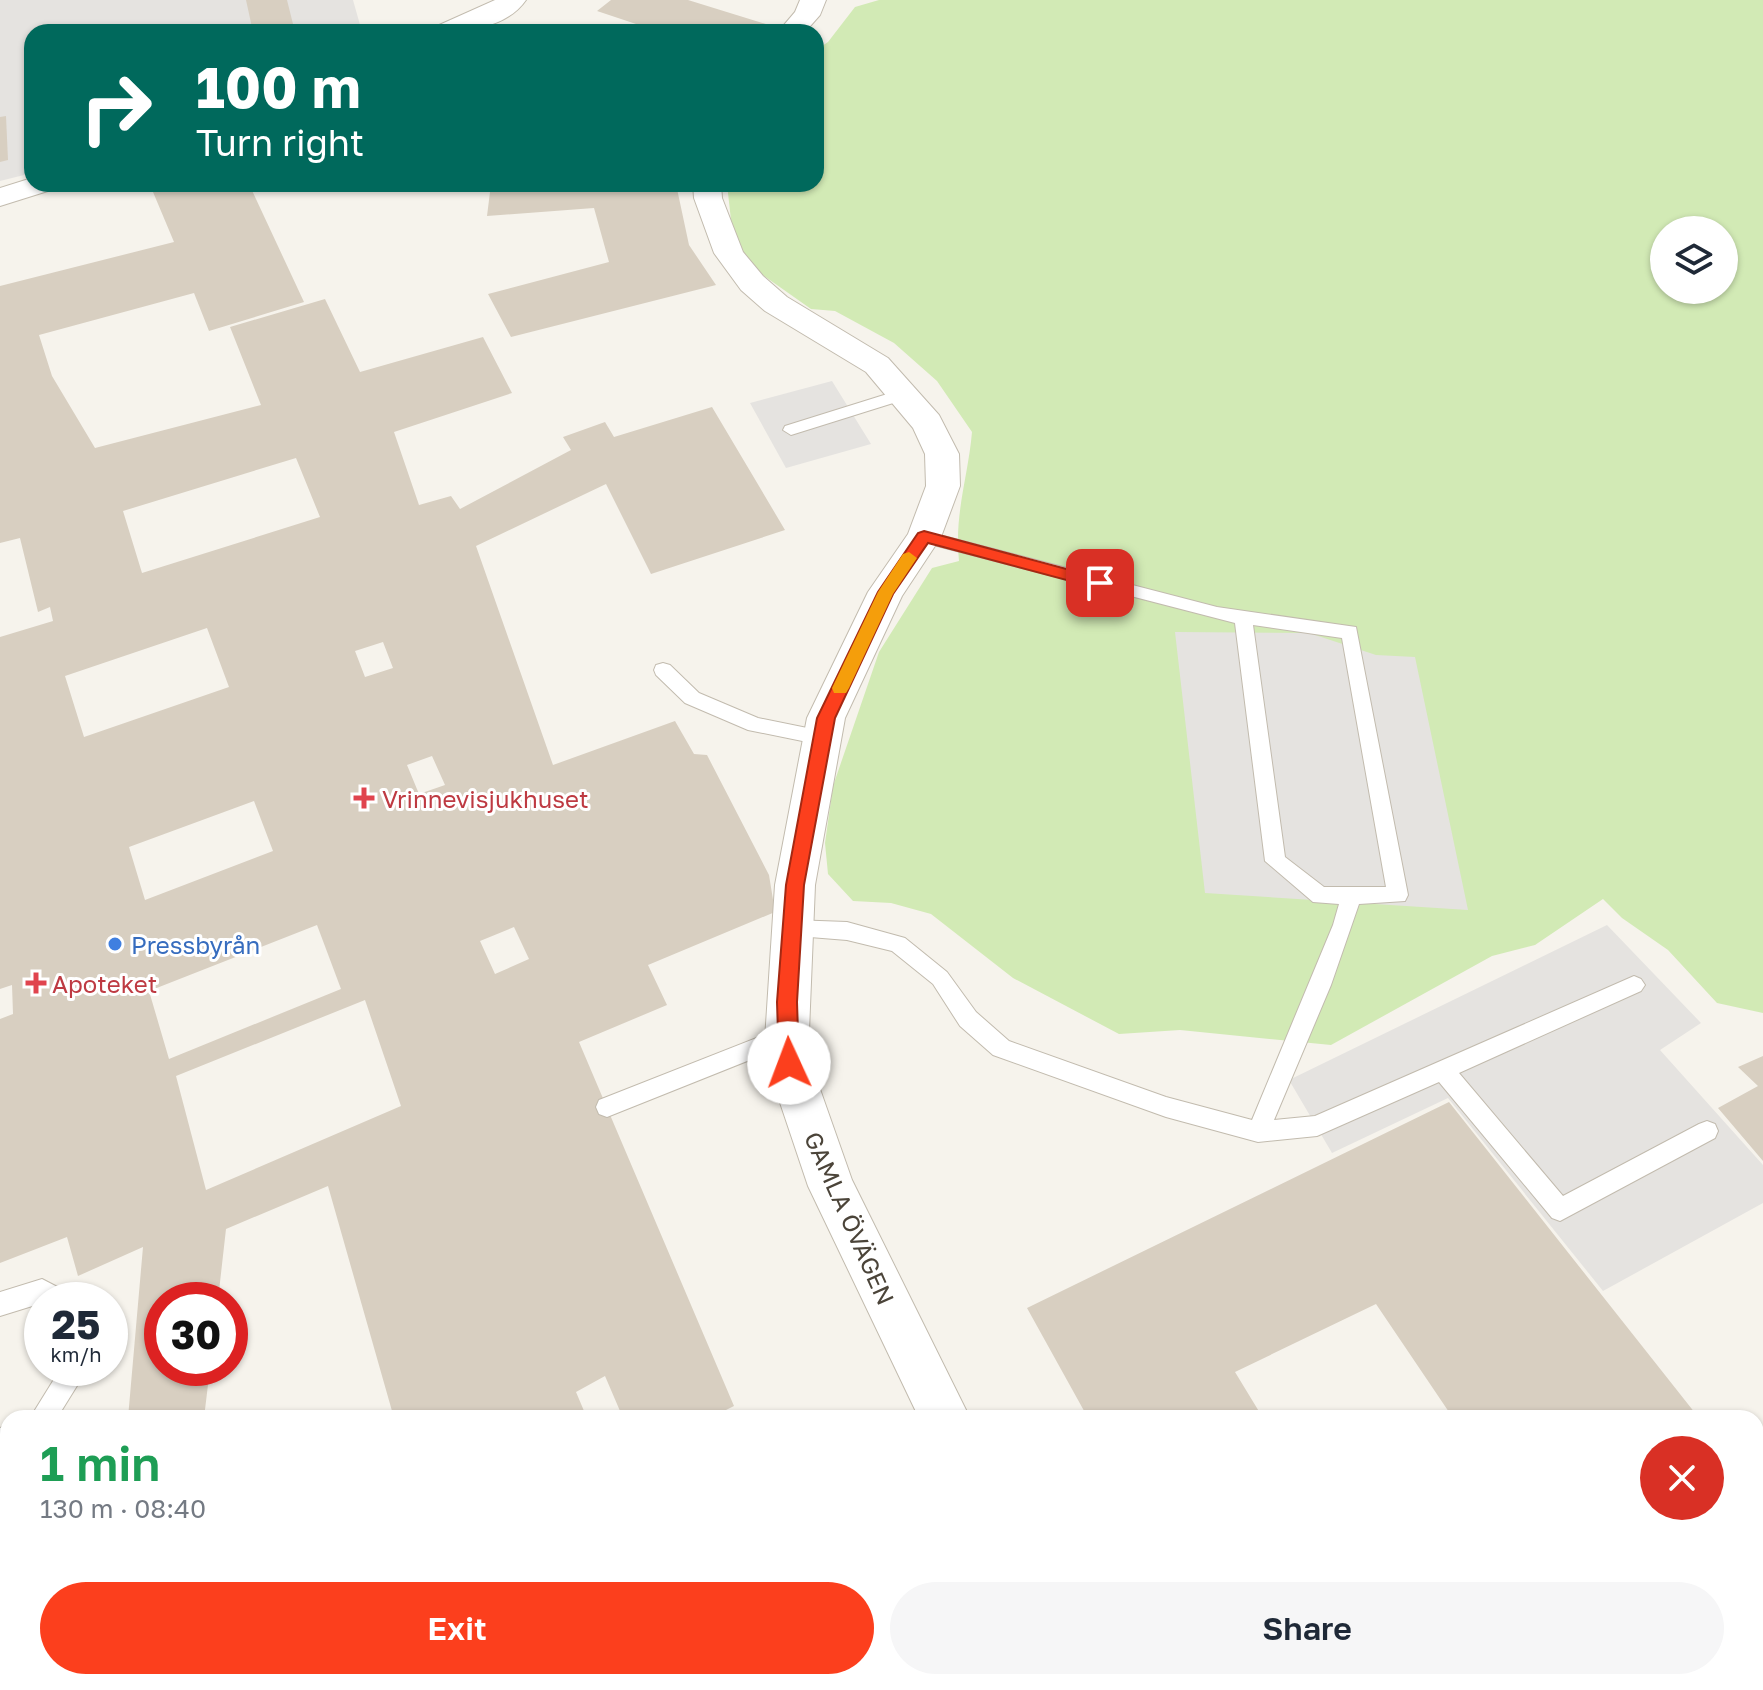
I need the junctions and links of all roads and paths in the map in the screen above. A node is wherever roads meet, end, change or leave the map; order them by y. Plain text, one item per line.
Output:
1 (513, 0) edge
2 (813, 0) edge
3 (466, 24) edge
4 (799, 24) edge
5 (24, 189) edge
6 (708, 192) edge
7 (0, 197) edge
8 (900, 395) junction
9 (791, 430) dead end
10 (924, 537) junction
11 (1243, 617) junction
12 (663, 670) dead end
13 (822, 738) junction
14 (1352, 894) junction
15 (792, 929) junction
16 (1634, 985) dead end
17 (787, 1035) junction
18 (1443, 1070) junction
19 (607, 1107) dead end
20 (1707, 1131) dead end
21 (1258, 1132) junction
22 (24, 1296) edge
23 (0, 1304) edge
24 (64, 1386) edge
25 (47, 1410) edge
26 (941, 1410) edge

1 - 3 street
2 - 4 street
5 - 7 street
6 - 8 street, GAMLA ÖVÄGEN
8 - 9 lane
8 - 10 street, GAMLA ÖVÄGEN
10 - 11 lane
10 - 13 street, GAMLA ÖVÄGEN
11 - 14 lane
11 - 14 lane
12 - 13 lane
13 - 15 street, GAMLA ÖVÄGEN
14 - 21 lane
15 - 17 street, GAMLA ÖVÄGEN
15 - 21 lane
16 - 18 lane
17 - 19 lane
17 - 26 street, GAMLA ÖVÄGEN
18 - 20 lane
18 - 21 lane
22 - 23 lane
24 - 25 lane

